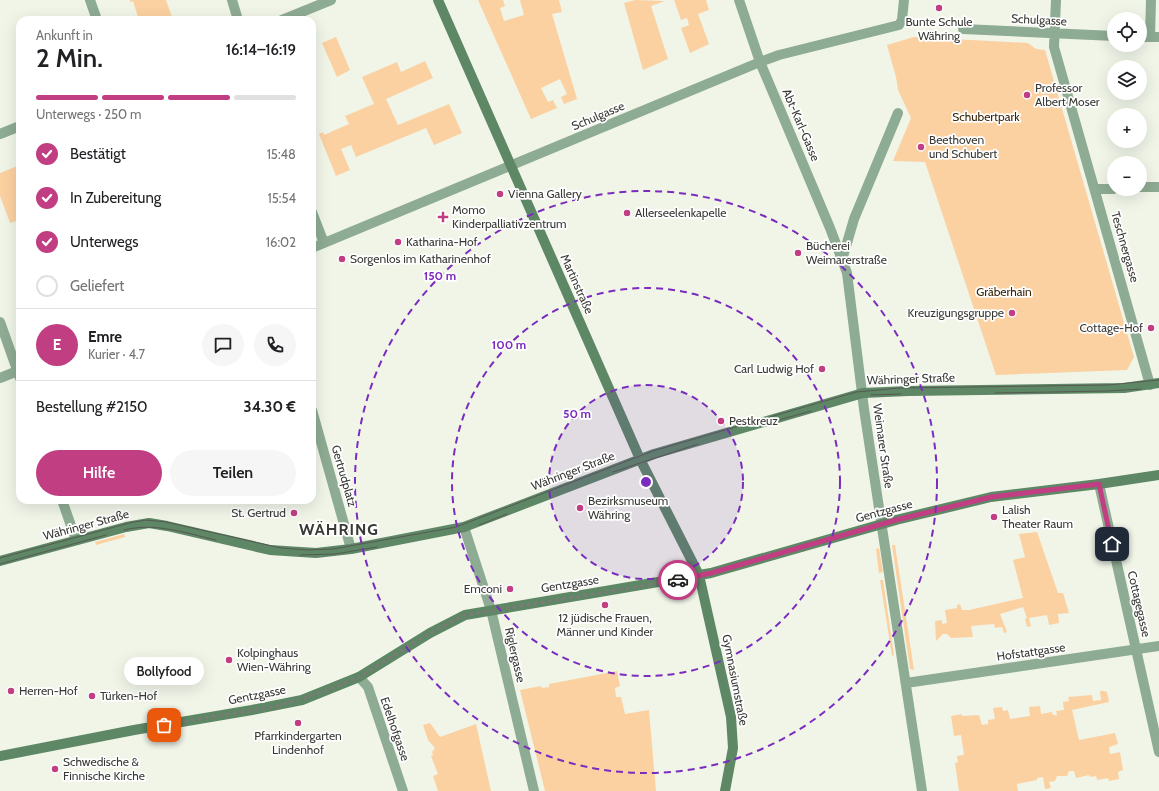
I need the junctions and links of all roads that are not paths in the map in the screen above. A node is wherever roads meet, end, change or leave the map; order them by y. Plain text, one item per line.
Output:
1 (90, 0) edge
2 (232, 0) edge
3 (331, 0) edge
4 (438, 0) edge
5 (739, 0) edge
6 (904, 0) edge
7 (1056, 0) edge
8 (1151, 0) edge
9 (96, 16) edge
10 (237, 16) edge
11 (292, 16) edge
12 (963, 29) dead end
13 (1054, 34) junction
14 (1107, 36) edge
15 (1150, 37) edge
16 (760, 62) junction
17 (898, 113) dead end
18 (16, 128) edge
19 (0, 134) edge
20 (511, 166) junction
21 (1147, 187) edge
22 (1159, 187) edge
23 (1095, 189) junction
24 (1107, 189) edge
25 (316, 222) edge
26 (324, 243) junction
27 (316, 246) edge
28 (842, 260) junction
29 (0, 322) edge
30 (16, 365) edge
31 (16, 374) edge
32 (0, 378) edge
33 (1154, 384) edge
34 (863, 393) junction
35 (316, 424) edge
36 (640, 459) junction
37 (1159, 475) edge
38 (1099, 484) junction
39 (63, 504) edge
40 (882, 525) junction
41 (464, 528) junction
42 (76, 540) junction
43 (351, 549) junction
44 (0, 561) edge
45 (699, 576) junction
46 (491, 610) junction
47 (1159, 646) edge
48 (1136, 650) junction
49 (359, 677) junction
50 (906, 683) junction
51 (1159, 752) edge
52 (0, 756) edge
53 (402, 791) edge
54 (534, 791) edge
55 (725, 791) edge
56 (922, 791) edge

1 - 9 street
2 - 10 street
3 - 11 street
4 - 20 main road, Martinstraße
5 - 16 street, Abt-Karl-Gasse
6 - 16 street, Schulgasse
7 - 13 street, Teschnergasse
8 - 15 street
12 - 13 street, Schulgasse
13 - 14 street, Schulgasse
13 - 23 street, Teschnergasse
16 - 20 street, Schulgasse
16 - 28 street, Abt-Karl-Gasse
17 - 28 street
18 - 19 street
20 - 26 street, Schulgasse
20 - 36 main road, Martinstraße
21 - 22 street
23 - 24 street
23 - 33 street, Teschnergasse
25 - 26 street
26 - 27 street, Schulgasse
28 - 34 street, Weimarer Straße
29 - 30 street
31 - 32 street
33 - 34 main road, Währinger Straße
34 - 36 main road, Währinger Straße
34 - 40 street, Weimarer Straße
35 - 43 street, Gertrudplatz
36 - 41 main road, Währinger Straße
36 - 45 main road, Martinstraße
37 - 38 main road, Gentzgasse
38 - 40 main road, Gentzgasse
38 - 48 street, Cottagegasse
39 - 42 street
40 - 45 main road, Gentzgasse
40 - 50 street, Weimarer Straße
41 - 43 main road, Währinger Straße
41 - 46 street, Riglergasse
42 - 43 main road, Währinger Straße
42 - 44 main road, Währinger Straße
45 - 46 main road, Gentzgasse
45 - 55 main road, Gymnasiumstraße
46 - 49 main road, Gentzgasse
46 - 54 street, Riglergasse
47 - 48 street, Hofstattgasse
48 - 50 street, Hofstattgasse
48 - 51 street, Cottagegasse
49 - 52 main road, Gentzgasse
49 - 53 street, Edelhofgasse
50 - 56 street, Weimarer Straße

